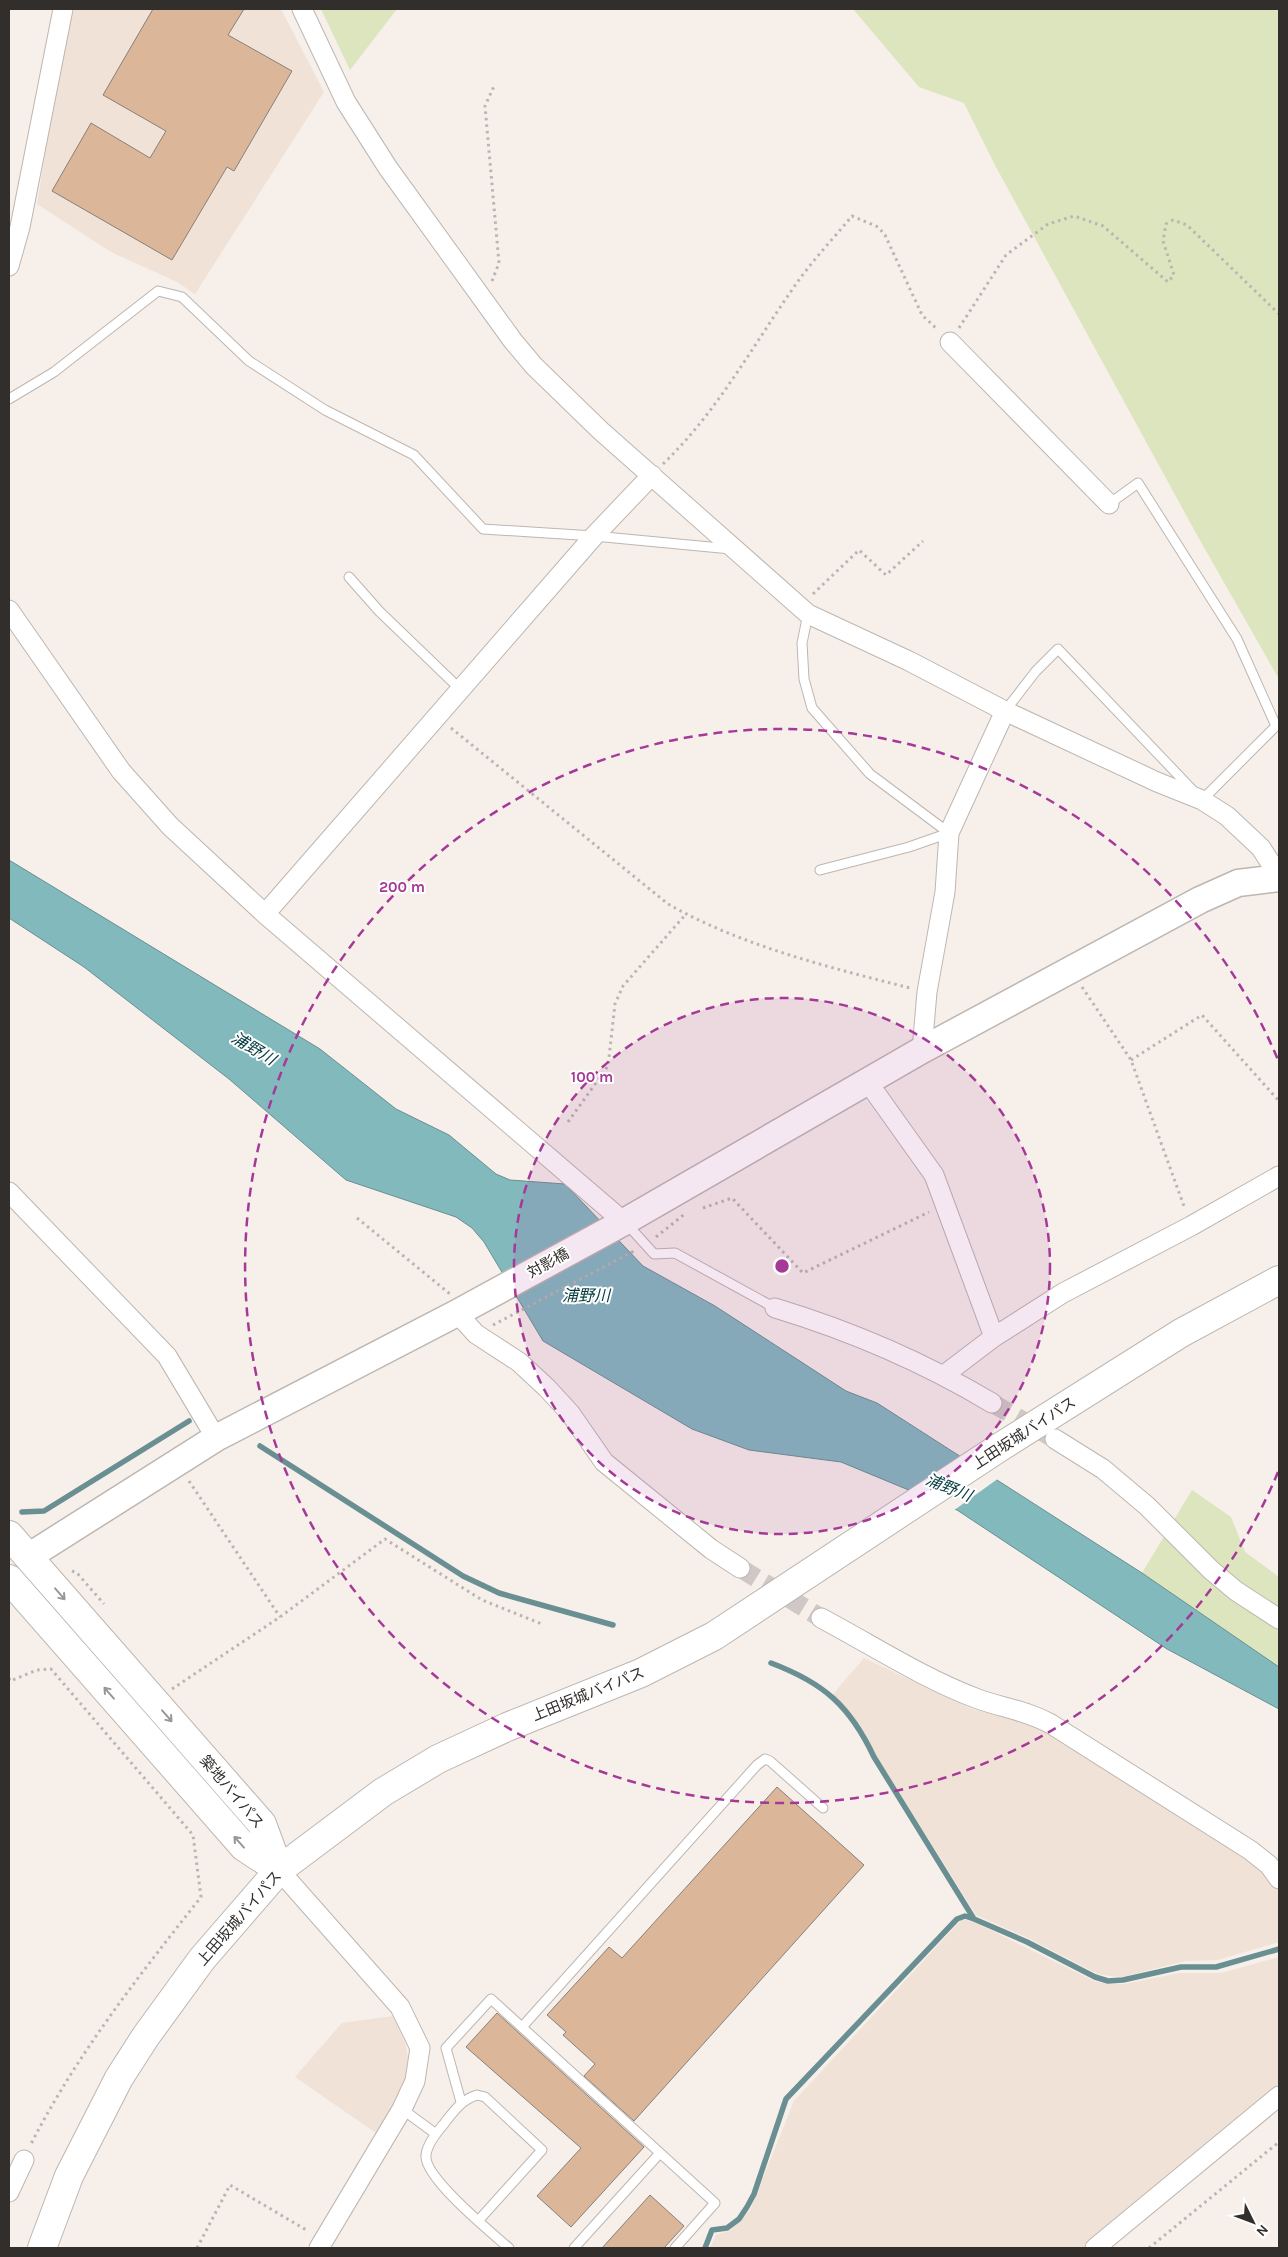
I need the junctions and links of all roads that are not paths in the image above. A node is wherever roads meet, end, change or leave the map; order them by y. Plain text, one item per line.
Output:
1 (63, 9) edge
2 (302, 9) edge
3 (9, 266) edge
4 (950, 342) road end
5 (9, 400) edge
6 (652, 475) junction
7 (1108, 504) joint
8 (594, 536) junction
9 (737, 549) junction
10 (349, 577) dead end
11 (9, 610) edge
12 (804, 610) junction
13 (461, 690) junction
14 (1005, 711) junction
15 (1202, 800) junction
16 (949, 834) junction
17 (820, 870) dead end
18 (1279, 877) edge
19 (265, 914) junction
20 (922, 1050) junction
21 (867, 1081) junction
22 (1279, 1176) edge
23 (9, 1192) edge
24 (619, 1224) junction
25 (1279, 1280) edge
26 (467, 1307) junction
27 (776, 1308) joint
28 (994, 1337) junction
29 (944, 1374) junction
30 (992, 1403) tunnel mouth
31 (216, 1438) junction
32 (1055, 1439) tunnel mouth
33 (9, 1534) edge
34 (28, 1557) junction
35 (740, 1568) tunnel mouth
36 (9, 1579) edge
37 (821, 1618) tunnel mouth
38 (1279, 1619) edge
39 (823, 1808) dead end
40 (279, 1870) junction
41 (1279, 1879) edge
42 (522, 2028) junction
43 (1279, 2096) edge
44 (461, 2102) junction
45 (402, 2109) junction
46 (436, 2134) junction
47 (660, 2153) junction
48 (24, 2160) road end
49 (9, 2192) edge
50 (478, 2221) junction
51 (321, 2245) edge
52 (42, 2248) edge
53 (509, 2248) edge
54 (574, 2248) edge
55 (675, 2248) edge
56 (1095, 2248) edge

1 - 3 street
2 - 6 street
4 - 7 street
5 - 8 lane
6 - 8 street
6 - 9 street
7 - 15 lane
8 - 9 lane
8 - 13 street
9 - 12 street
10 - 13 lane
11 - 19 street
12 - 14 street
12 - 16 lane
13 - 19 street
14 - 15 street
14 - 15 lane
14 - 16 street
15 - 18 street
16 - 17 lane
16 - 20 street
18 - 20 street, 対影橋
19 - 24 street
20 - 21 street, 対影橋
21 - 24 street, 対影橋
21 - 28 street
22 - 28 street
23 - 31 street
24 - 26 street, 対影橋
24 - 27 lane
25 - 40 highway, 上田坂城バイパス
26 - 31 street, 対影橋
26 - 35 street
27 - 29 street
28 - 29 street
29 - 30 street
31 - 34 street, 対影橋
32 - 38 street
33 - 34 highway, 築地バイパス
34 -> 40 highway, 築地バイパス
40 -> 36 highway, 築地バイパス
37 - 41 street
39 - 42 lane
40 - 45 street
40 - 52 highway, 上田坂城バイパス
42 - 44 lane
42 - 47 lane
43 - 56 street
44 - 46 lane
44 - 50 lane
45 - 46 lane
45 - 51 street
46 - 50 lane
47 - 54 lane
47 - 55 lane
48 - 49 street
50 - 53 lane

